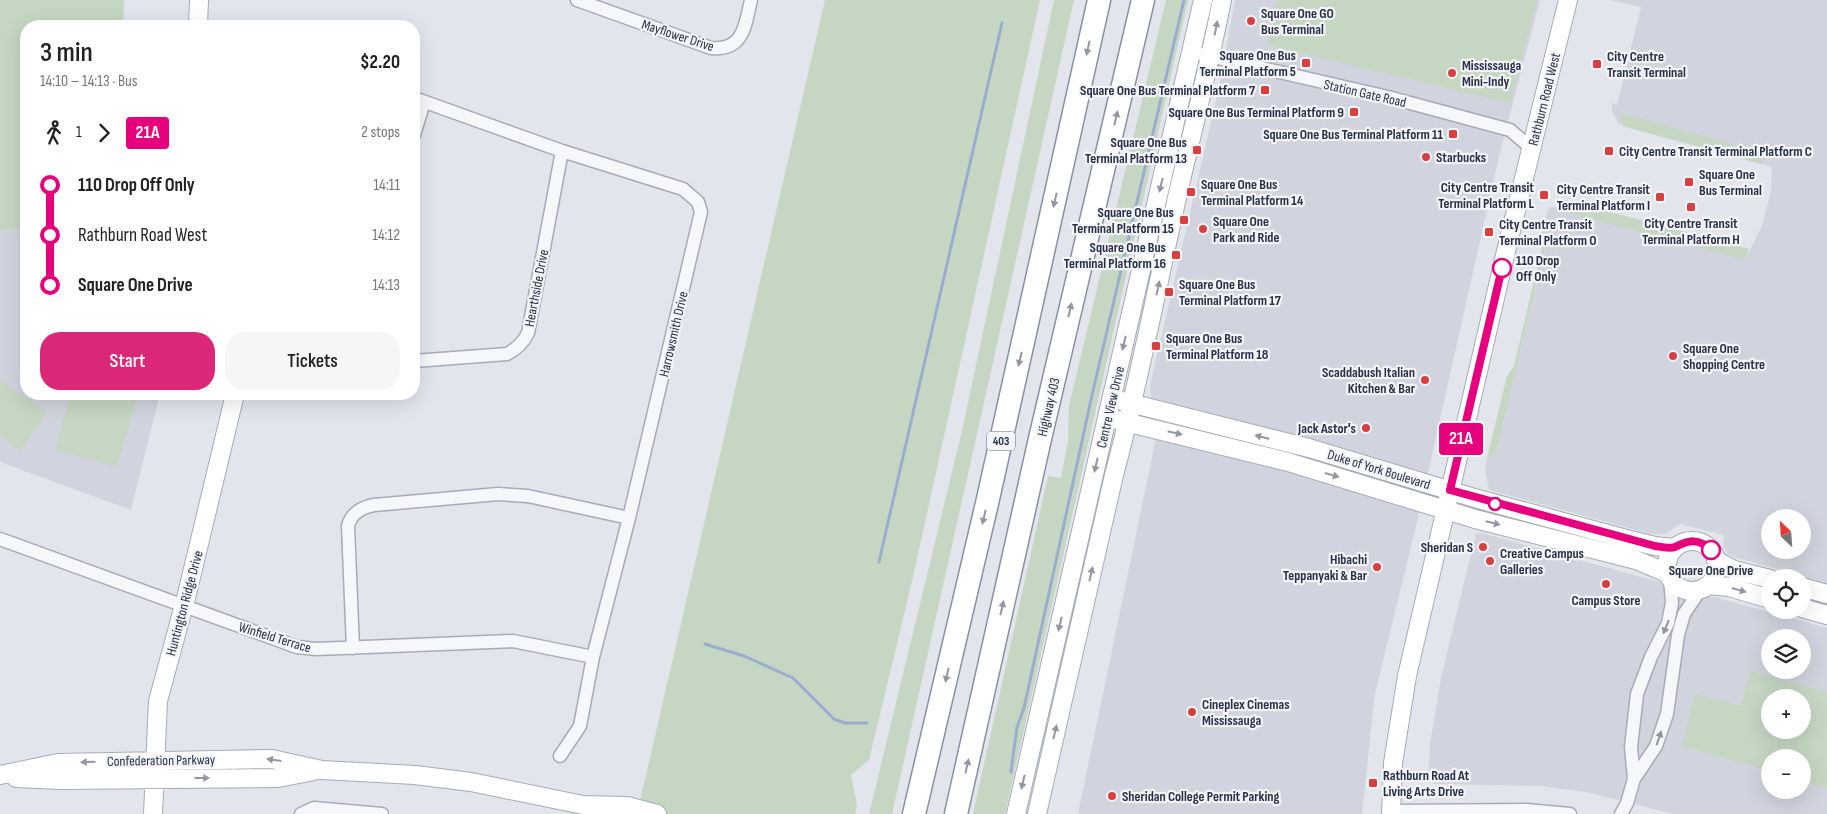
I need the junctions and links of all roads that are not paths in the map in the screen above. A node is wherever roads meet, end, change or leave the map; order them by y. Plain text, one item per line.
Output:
1 (199, 0) edge
2 (577, 0) edge
3 (751, 0) edge
4 (1099, 0) edge
5 (1143, 0) edge
6 (1203, 0) edge
7 (1222, 0) edge
8 (1568, 0) edge
9 (198, 20) edge
10 (1192, 52) junction
11 (1211, 56) junction
12 (420, 100) edge
13 (1531, 148) junction
14 (562, 151) junction
15 (420, 361) edge
16 (1112, 399) junction
17 (234, 400) edge
18 (1132, 404) junction
19 (1107, 418) junction
20 (1128, 422) junction
21 (1450, 490) junction
22 (1446, 510) junction
23 (629, 518) junction
24 (0, 539) edge
25 (1674, 548) junction
26 (1716, 560) junction
27 (1669, 576) junction
28 (1761, 577) edge
29 (1704, 587) junction
30 (1811, 590) edge
31 (1827, 594) edge
32 (1761, 596) edge
33 (183, 606) junction
34 (1811, 611) edge
35 (1827, 615) edge
36 (354, 648) junction
37 (593, 657) junction
38 (560, 756) dead end
39 (154, 760) junction
40 (322, 770) junction
41 (0, 776) edge
42 (154, 779) junction
43 (1634, 779) junction
44 (583, 805) junction
45 (1391, 813) edge
46 (153, 814) edge
47 (301, 814) edge
48 (382, 814) edge
49 (600, 814) edge
50 (657, 814) edge
51 (914, 814) edge
52 (956, 814) edge
53 (1016, 814) edge
54 (1036, 814) edge
55 (1570, 814) edge
56 (1621, 814) edge

1 - 9 street
2 - 3 street, Mayflower Drive
4 -> 51 highway, 403
52 -> 5 highway, Highway 403
6 - 10 street, Centre View Drive
11 -> 7 street, Centre View Drive
8 - 13 street, Rathburn Road West
10 - 11 street, Station Gate Road
10 -> 16 street, Centre View Drive
11 - 13 street, Station Gate Road
18 -> 11 street, Centre View Drive
12 - 14 street, Harrowsmith Drive
13 - 21 street, Rathburn Road West
14 - 15 street, Hearthside Drive
14 - 23 street, Harrowsmith Drive
16 - 18 street, Duke of York Boulevard
16 - 19 street, Centre View Drive
17 - 33 street, Huntington Ridge Drive
18 - 20 street, Centre View Drive
21 -> 18 street, Duke of York Boulevard
19 - 20 street, Duke of York Boulevard
19 -> 53 street, Centre View Drive
20 -> 22 street, Duke of York Boulevard
54 -> 20 street, Centre View Drive
21 - 22 street, Rathburn Road West
21 - 25 street, Duke of York Boulevard
22 -> 27 street, Duke of York Boulevard
22 - 45 street, Rathburn Road West
23 - 36 street
23 - 37 street, Harrowsmith Drive
24 - 33 street, Winfield Terrace
25 - 26 street
25 - 27 street
26 - 28 street
26 - 29 street
27 - 29 street
27 -> 43 street
29 -> 32 street
43 -> 29 street
30 - 31 street
33 - 36 street, Winfield Terrace
33 - 39 street, Huntington Ridge Drive
34 - 35 street
36 - 37 street, Winfield Terrace
37 - 38 street, Harrowsmith Drive
40 -> 39 street, Confederation Parkway
39 -> 41 street, Confederation Parkway
39 - 42 street, Huntington Ridge Drive
42 -> 40 street, Confederation Parkway
40 - 44 street, Confederation Parkway
41 - 42 street, Confederation Parkway
42 - 46 street, Huntington Ridge Drive
43 - 56 street
44 - 49 street, Confederation Parkway
44 - 50 street, Confederation Parkway
45 - 55 street
47 - 48 street

